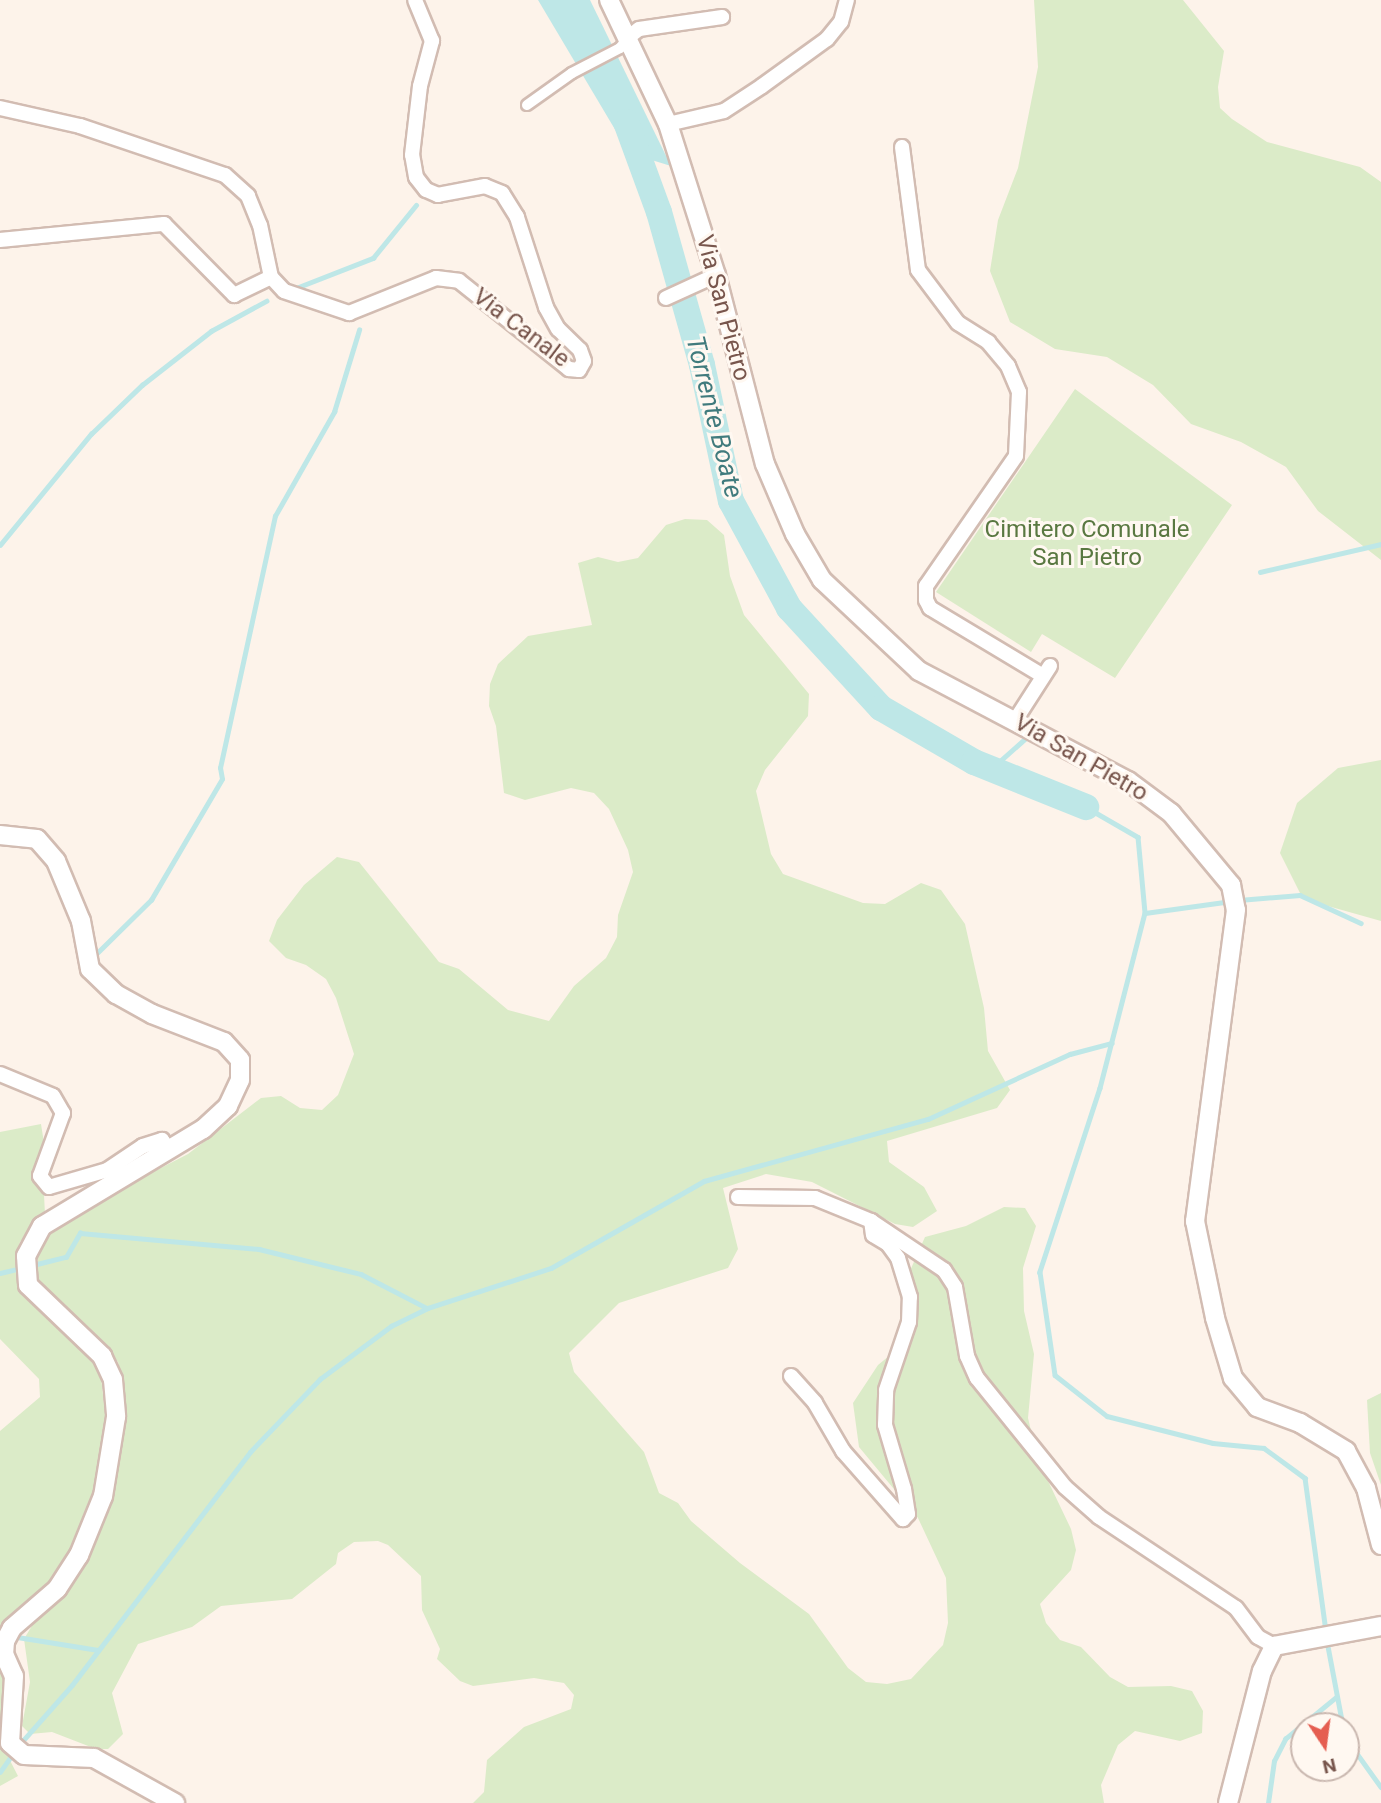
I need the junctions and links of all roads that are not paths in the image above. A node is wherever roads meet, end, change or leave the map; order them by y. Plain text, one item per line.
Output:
1 (415, 0) edge
2 (609, 0) edge
3 (847, 0) edge
4 (722, 16) dead end
5 (625, 42) junction
6 (527, 105) dead end
7 (0, 108) edge
8 (668, 124) junction
9 (902, 147) dead end
10 (0, 240) edge
11 (716, 275) junction
12 (271, 277) junction
13 (670, 295) dead end
14 (1016, 719) junction
15 (0, 835) edge
16 (0, 1074) edge
17 (169, 1150) junction
18 (738, 1197) dead end
19 (871, 1221) junction
20 (791, 1376) dead end
21 (1381, 1545) edge
22 (1380, 1626) edge
23 (1274, 1646) junction
24 (175, 1803) edge
25 (1228, 1803) edge

1 - 12 street, Via Canale
2 - 5 street, Via San Pietro
3 - 8 street
4 - 5 street
5 - 6 street
5 - 8 street, Via San Pietro
7 - 12 street
8 - 11 street, Via San Pietro
9 - 14 street
10 - 12 street
11 - 13 street
11 - 14 street, Via San Pietro
14 - 21 street, Via San Pietro
15 - 17 street
16 - 17 street
17 - 24 street
18 - 19 street
19 - 20 street
19 - 23 street
22 - 23 street
23 - 25 street

